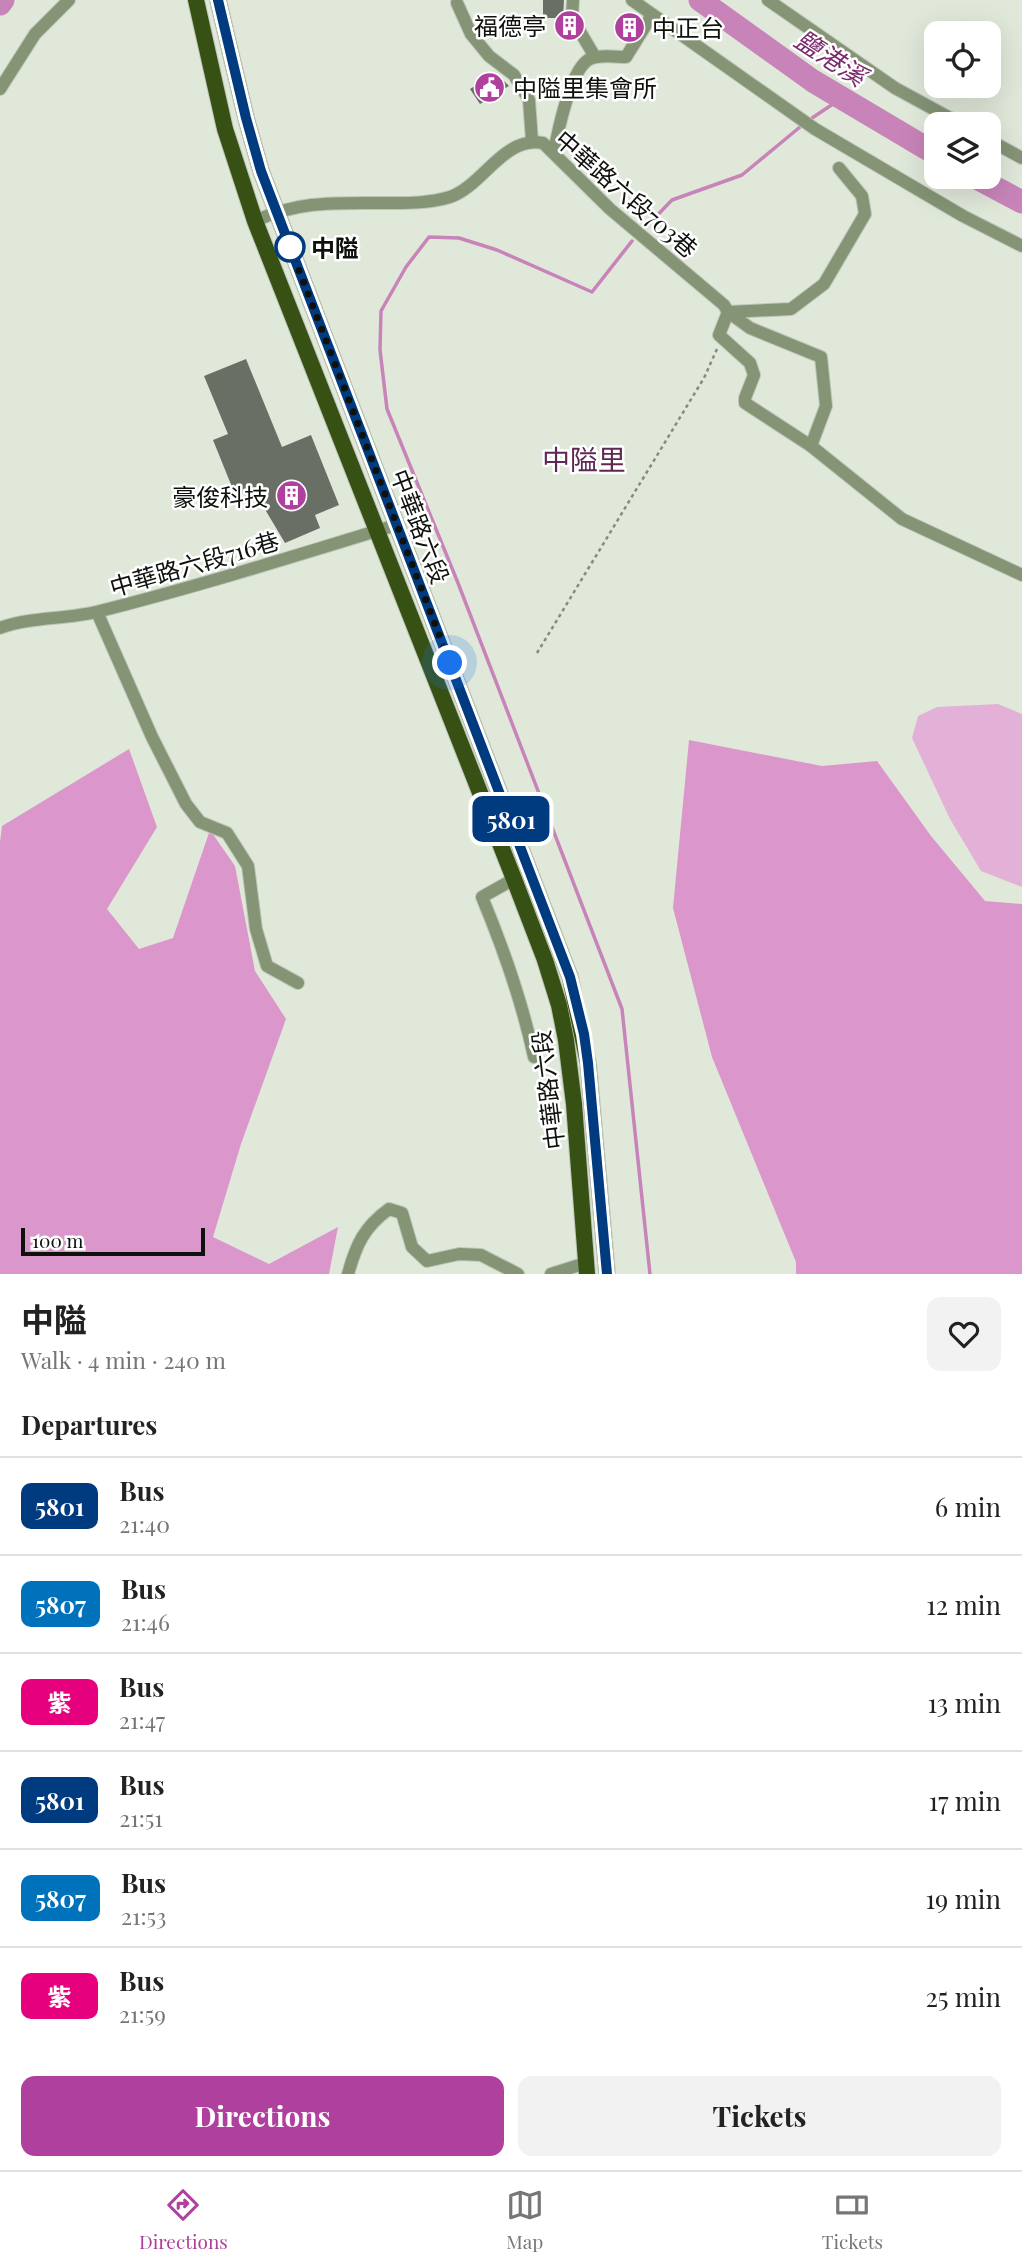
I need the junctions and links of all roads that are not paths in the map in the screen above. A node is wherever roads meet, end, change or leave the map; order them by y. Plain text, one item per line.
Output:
1 (69, 0) edge
2 (196, 0) edge
3 (218, 0) edge
4 (573, 0) edge
5 (768, 0) edge
6 (635, 1) edge
7 (457, 3) dead end
8 (652, 15) junction
9 (595, 57) junction
10 (0, 89) edge
11 (939, 112) edge
12 (531, 141) junction
13 (1001, 147) edge
14 (554, 152) junction
15 (1022, 158) edge
16 (839, 168) dead end
17 (276, 211) junction
18 (255, 221) junction
19 (1022, 246) edge
20 (728, 312) junction
21 (811, 446) junction
22 (396, 525) junction
23 (378, 530) junction
24 (1022, 575) edge
25 (97, 612) junction
26 (0, 628) edge
27 (514, 878) junction
28 (298, 983) dead end
29 (534, 1057) dead end
30 (586, 1269) edge
31 (348, 1274) edge
32 (518, 1274) edge
33 (551, 1274) edge
34 (607, 1274) edge

1 - 10 street
2 - 18 main road, 中華路六段
3 - 17 main road, 中華路六段
4 - 9 street
5 - 11 street
6 - 8 street
7 - 12 street
8 - 9 street
8 - 19 street
9 - 14 street
12 - 14 street, 中華路六段703巷
12 - 17 street, 中華路六段703巷
13 - 15 street
14 - 20 street, 中華路六段703巷
16 - 20 street
17 - 18 street, 中華路六段703巷
17 - 22 main road, 中華路六段
18 - 23 main road, 中華路六段
20 - 21 street
20 - 21 street, 中華路六段703巷
21 - 24 street
22 - 23 street, 中華路六段716巷
22 - 34 main road, 中華路六段
23 - 25 street, 中華路六段716巷
23 - 27 main road, 中華路六段
25 - 26 street, 中華路六段716巷
25 - 28 street
27 - 29 street
27 - 30 main road, 中華路六段
30 - 33 street
31 - 32 street

